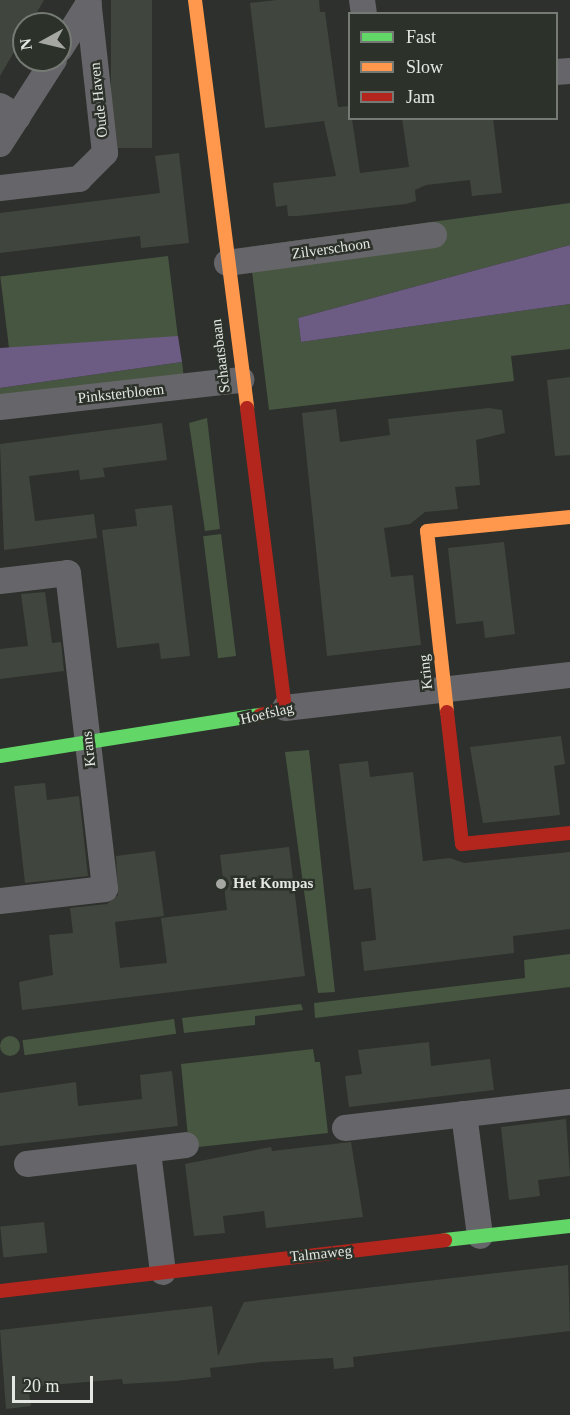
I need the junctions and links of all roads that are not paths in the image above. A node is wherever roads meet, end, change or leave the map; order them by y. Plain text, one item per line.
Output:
1 (195, 0) edge
2 (89, 1) edge
3 (72, 30) edge
4 (44, 72) edge
5 (9, 112) edge
6 (0, 144) edge
7 (0, 188) edge
8 (434, 235) dead end
9 (227, 263) junction
10 (241, 380) junction
11 (0, 407) edge
12 (570, 517) edge
13 (0, 581) edge
14 (570, 675) edge
15 (444, 691) junction
16 (285, 708) junction
17 (89, 746) junction
18 (0, 756) edge
19 (570, 832) edge
20 (0, 901) edge
21 (570, 1102) edge
22 (464, 1114) junction
23 (345, 1128) dead end
24 (186, 1145) dead end
25 (148, 1152) junction
26 (27, 1164) dead end
27 (570, 1226) edge
28 (480, 1236) junction
29 (163, 1272) junction
30 (0, 1291) edge

1 - 9 street, Schaatsbaan
2 - 3 street, Oude Haven
2 - 7 street, Oude Haven
4 - 5 street
5 - 6 street
8 - 9 street, Zilverschoon
9 - 10 street, Schaatsbaan
10 - 11 street, Pinksterbloem
10 - 16 street, Schaatsbaan
12 - 15 street, Kring
13 - 17 street, Krans
14 - 15 street, Hoefslag
15 - 16 street, Hoefslag
15 - 19 street, Kring
16 - 17 street, Hoefslag
17 - 18 street, Hoefslag
17 - 20 street, Krans
21 - 22 street
22 - 23 street
22 - 28 street
24 - 25 street
25 - 26 street
25 - 29 street
27 - 28 street, Talmaweg
28 - 29 street, Talmaweg
29 - 30 street, Talmaweg

